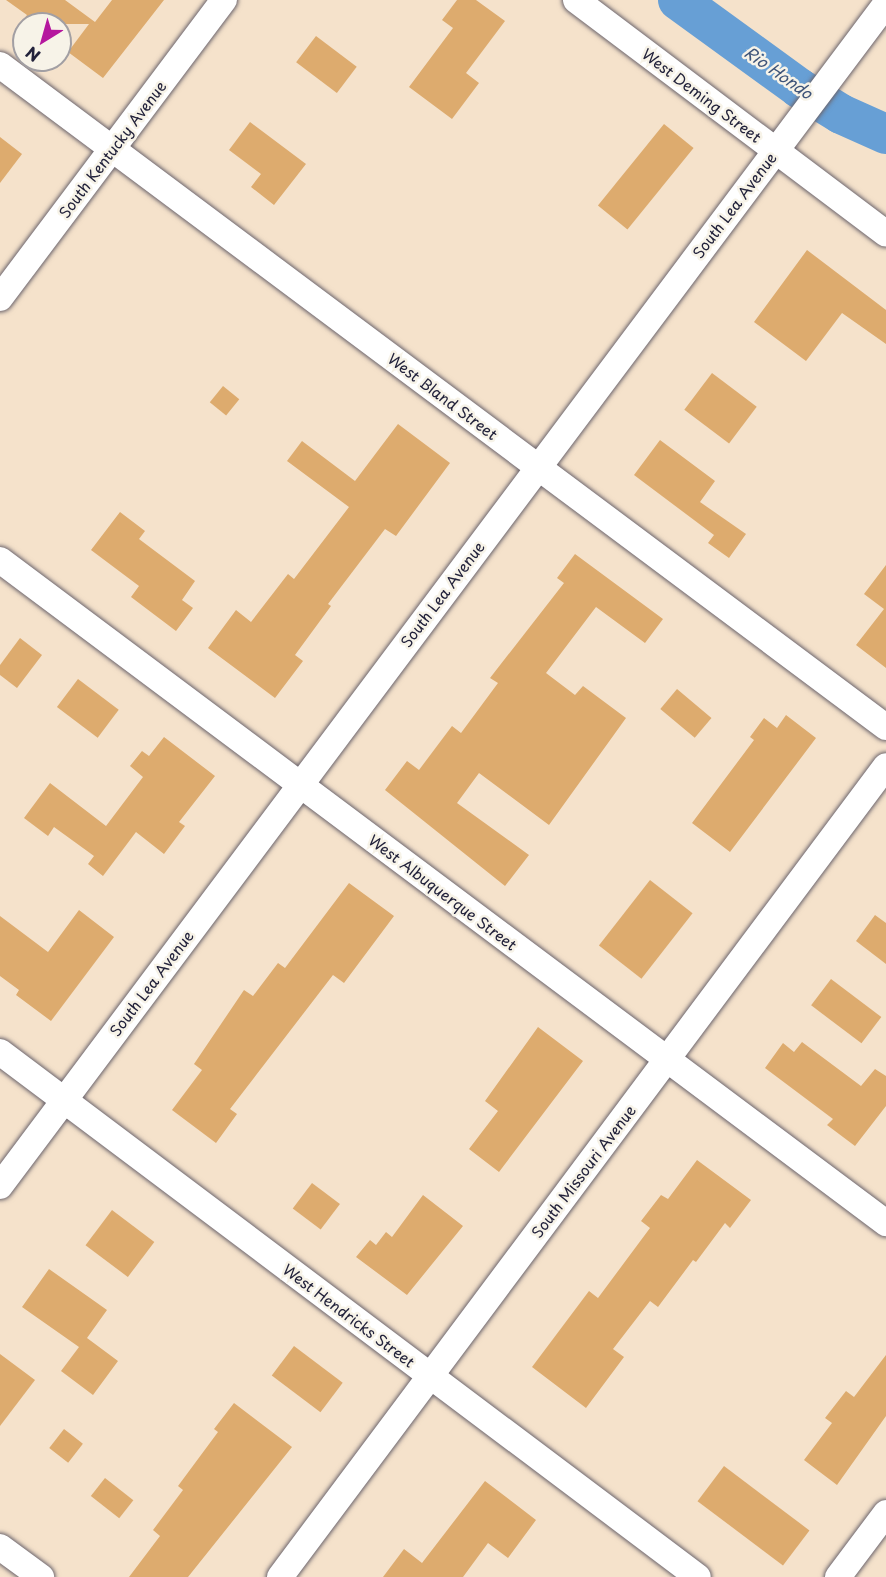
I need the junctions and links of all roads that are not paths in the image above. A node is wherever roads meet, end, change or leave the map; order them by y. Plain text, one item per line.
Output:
1 (224, 0) edge
2 (576, 0) edge
3 (886, 4) edge
4 (0, 65) edge
5 (112, 150) junction
6 (775, 150) junction
7 (886, 234) edge
8 (0, 298) edge
9 (537, 467) junction
10 (0, 560) edge
11 (886, 728) edge
12 (886, 766) edge
13 (300, 785) junction
14 (0, 1053) edge
15 (667, 1060) junction
16 (64, 1100) junction
17 (0, 1185) edge
18 (886, 1223) edge
19 (430, 1375) junction
20 (886, 1513) edge
21 (0, 1547) edge
22 (40, 1577) edge
23 (280, 1577) edge
24 (698, 1577) edge
25 (838, 1577) edge

1 - 5 street, South Kentucky Avenue
2 - 6 street, West Deming Street
3 - 6 street, South Lea Avenue
4 - 5 street, West Bland Street
5 - 8 street, South Kentucky Avenue
5 - 9 street, West Bland Street
6 - 7 street, West Deming Street
6 - 9 street, South Lea Avenue
9 - 11 street, West Bland Street
9 - 13 street, South Lea Avenue
10 - 13 street, West Albuquerque Street
12 - 15 street, South Missouri Avenue
13 - 15 street, West Albuquerque Street
13 - 16 street, South Lea Avenue
14 - 16 street, West Hendricks Street
15 - 18 street, West Albuquerque Street
15 - 19 street, South Missouri Avenue
16 - 17 street, South Lea Avenue
16 - 19 street, West Hendricks Street
19 - 23 street, South Missouri Avenue
19 - 24 street, West Hendricks Street
20 - 25 street
21 - 22 street

